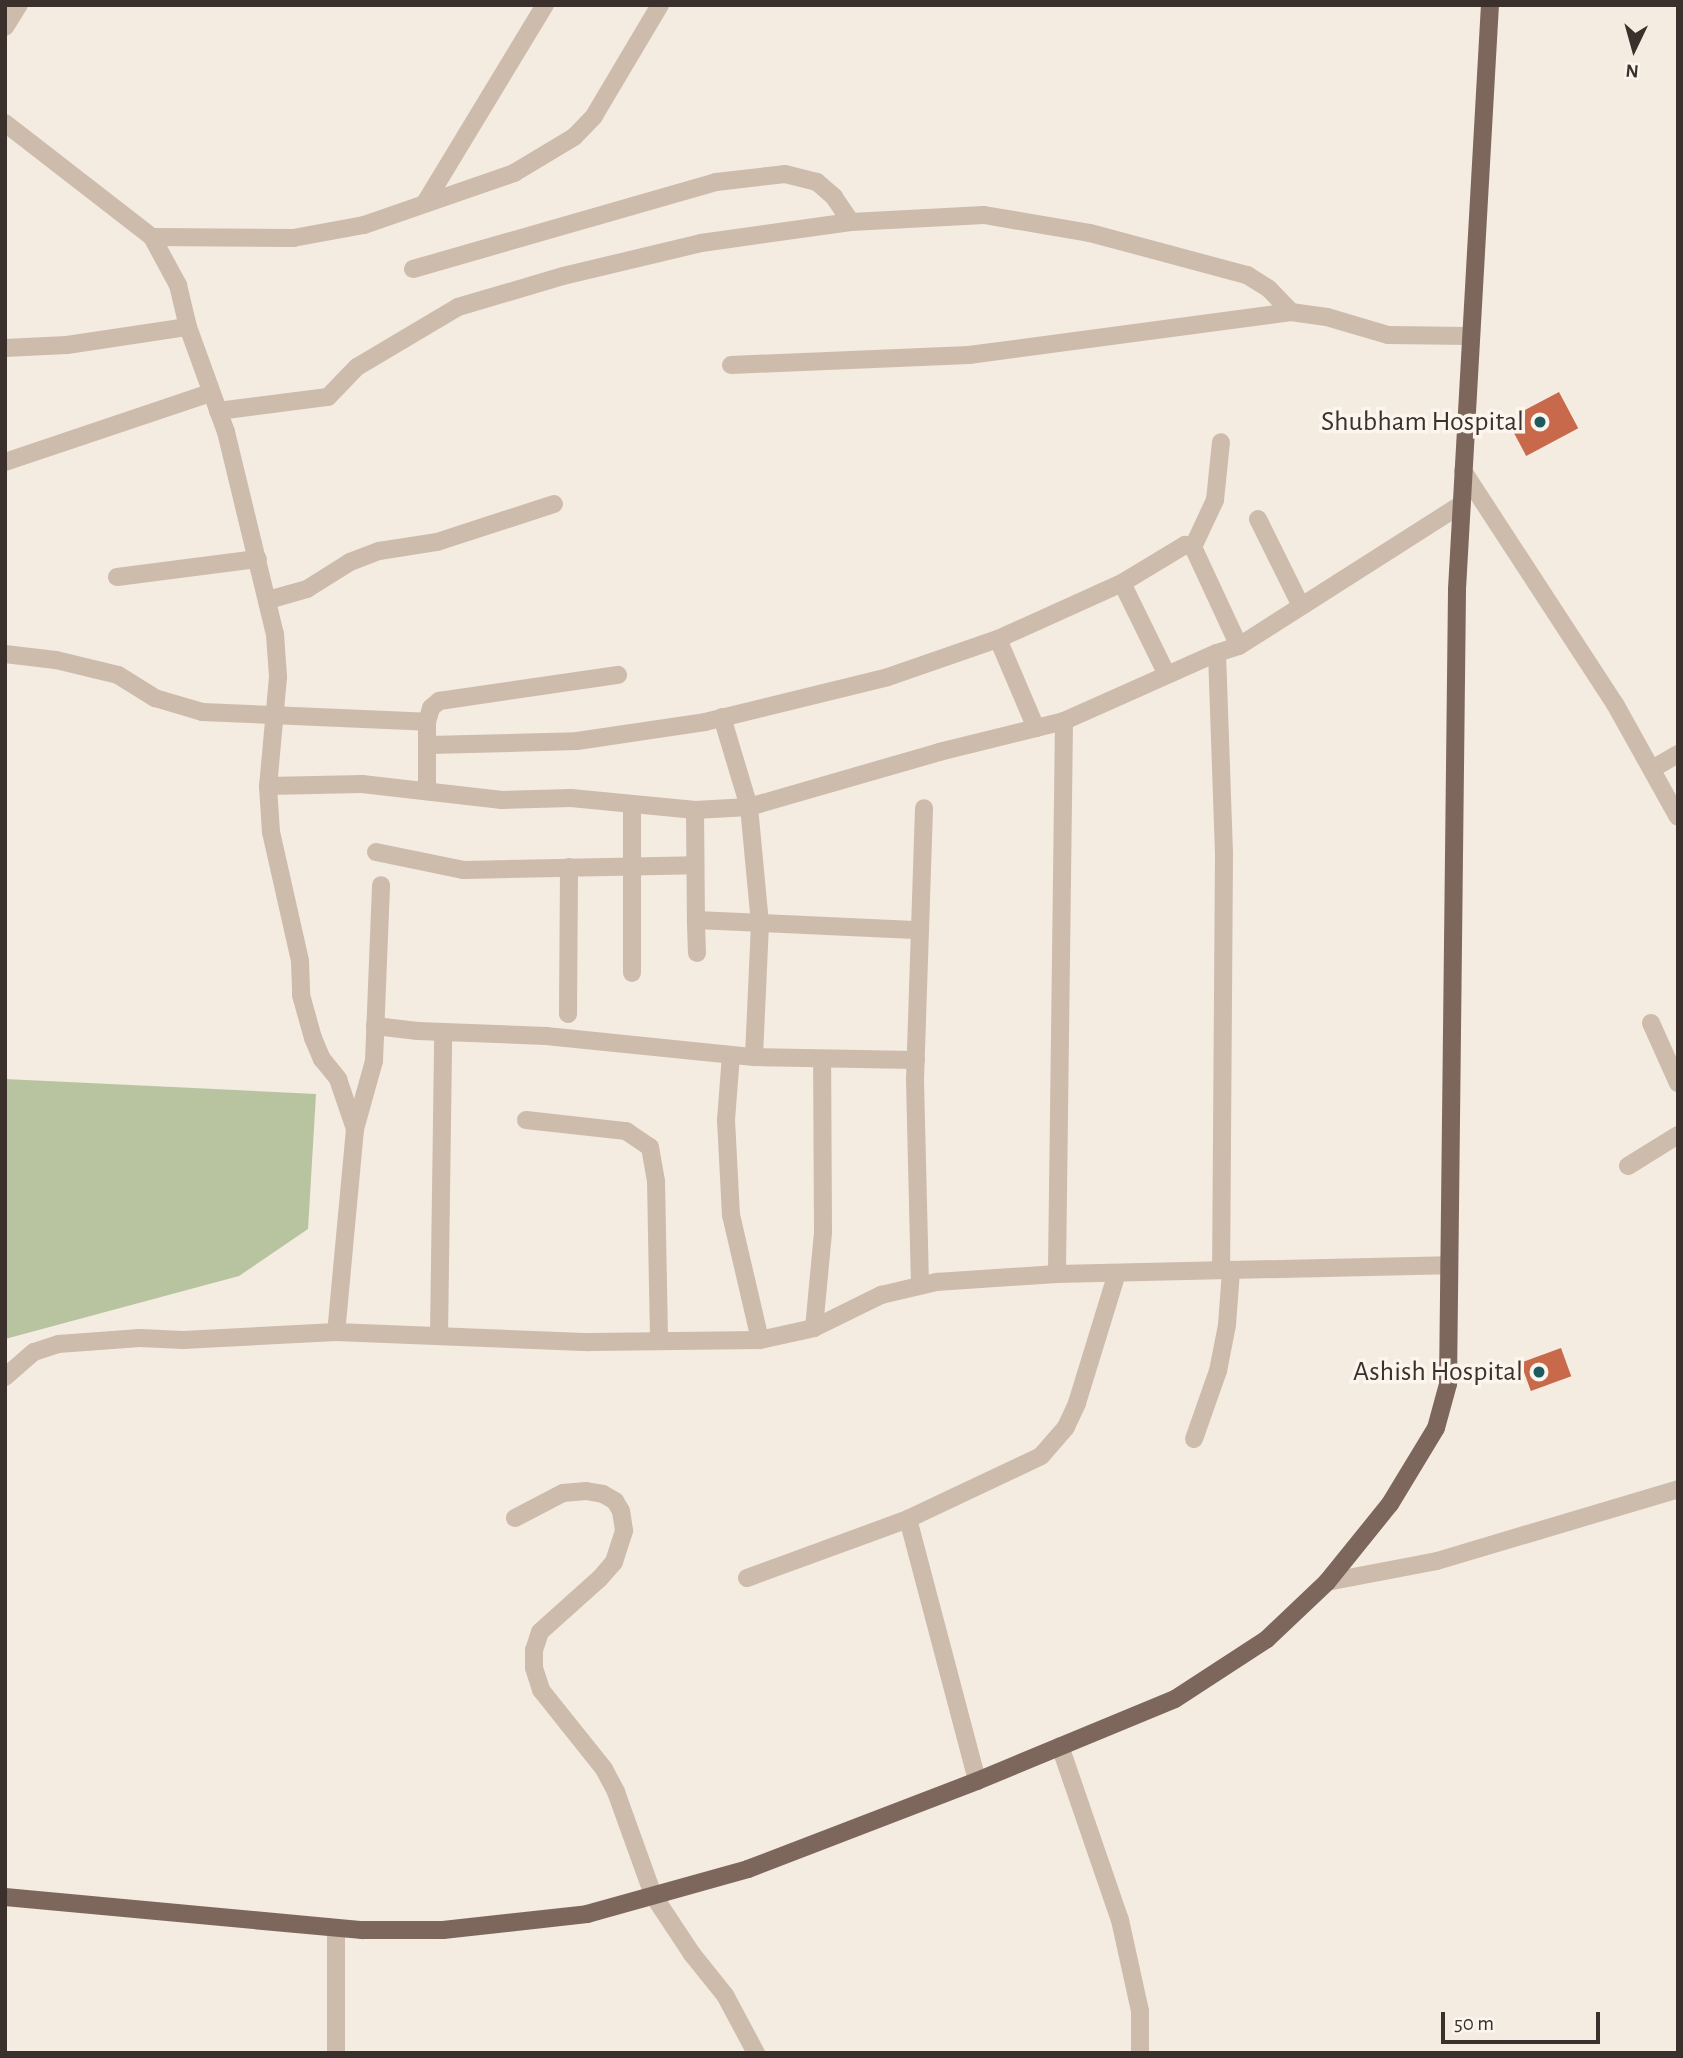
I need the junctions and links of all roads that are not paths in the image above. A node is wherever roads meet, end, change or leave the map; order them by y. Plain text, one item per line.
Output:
1 (19, 5) edge
2 (545, 5) edge
3 (660, 5) edge
4 (1490, 5) edge
5 (5, 27) edge
6 (5, 123) edge
7 (425, 203) junction
8 (851, 222) junction
9 (152, 237) junction
10 (413, 269) dead end
11 (1291, 312) junction
12 (188, 327) junction
13 (1470, 336) junction
14 (5, 348) edge
15 (731, 365) dead end
16 (210, 393) junction
17 (218, 411) junction
18 (1221, 442) dead end
19 (5, 462) edge
20 (1463, 471) junction
21 (554, 504) dead end
22 (1462, 504) junction
23 (1258, 519) dead end
24 (1193, 547) junction
25 (258, 559) junction
26 (117, 577) dead end
27 (1122, 583) junction
28 (268, 600) junction
29 (1301, 606) junction
30 (998, 639) junction
31 (1239, 646) junction
32 (1217, 653) junction
33 (5, 654) edge
34 (618, 675) dead end
35 (1167, 675) junction
36 (272, 715) junction
37 (722, 717) junction
38 (1064, 721) junction
39 (427, 722) junction
40 (1036, 727) junction
41 (429, 745) junction
42 (1678, 754) edge
43 (1652, 769) junction
44 (268, 786) junction
45 (427, 791) junction
46 (632, 804) junction
47 (749, 807) junction
48 (924, 808) dead end
49 (695, 810) junction
50 (1678, 817) edge
51 (376, 852) dead end
52 (695, 865) junction
53 (634, 866) junction
54 (569, 867) junction
55 (381, 885) dead end
56 (696, 920) junction
57 (921, 921) junction
58 (760, 924) junction
59 (697, 953) dead end
60 (632, 973) dead end
61 (568, 1014) dead end
62 (1650, 1023) dead end
63 (375, 1026) junction
64 (443, 1032) junction
65 (732, 1055) junction
66 (754, 1057) junction
67 (822, 1059) junction
68 (916, 1060) junction
69 (1678, 1083) edge
70 (526, 1120) dead end
71 (355, 1129) junction
72 (1678, 1135) edge
73 (1628, 1166) dead end
74 (1447, 1265) junction
75 (1226, 1270) junction
76 (1117, 1273) junction
77 (1057, 1274) junction
78 (919, 1285) junction
79 (814, 1328) junction
80 (336, 1332) junction
81 (439, 1336) junction
82 (760, 1340) junction
83 (659, 1341) junction
84 (5, 1377) edge
85 (1194, 1438) dead end
86 (1678, 1489) edge
87 (514, 1518) dead end
88 (908, 1519) junction
89 (747, 1578) dead end
90 (1327, 1583) junction
91 (1060, 1746) junction
92 (977, 1781) junction
93 (653, 1895) junction
94 (5, 1897) edge
95 (336, 1928) junction
96 (336, 2053) edge
97 (756, 2053) edge
98 (1140, 2053) edge

1 - 5 street
2 - 7 street
3 - 7 street
4 - 13 main road
6 - 9 street
7 - 9 street
8 - 10 street
8 - 11 street
8 - 17 street
9 - 12 street
11 - 13 street
11 - 15 street
12 - 14 street
12 - 16 street
13 - 20 main road
16 - 17 street
16 - 19 street
17 - 25 street
18 - 24 street
20 - 22 main road
20 - 43 street
21 - 28 street
22 - 29 street
22 - 74 main road
23 - 29 street
24 - 27 street
24 - 31 street
25 - 26 street
25 - 28 street
27 - 30 street
27 - 35 street
28 - 36 street
29 - 31 street
30 - 37 street
30 - 40 street
31 - 32 street
32 - 35 street
32 - 75 street
33 - 36 street
34 - 39 street
35 - 38 street
36 - 39 street
36 - 44 street
37 - 41 street
37 - 47 street
38 - 40 street
38 - 77 street
39 - 41 street
40 - 47 street
41 - 45 street
42 - 43 street
43 - 50 street
44 - 45 street
44 - 71 street
45 - 46 street
46 - 49 street
46 - 53 street
47 - 49 street
47 - 58 street
48 - 57 street
49 - 52 street
51 - 54 street
52 - 53 street
52 - 56 street
53 - 54 street
53 - 60 street
54 - 61 street
55 - 63 street
56 - 58 street
56 - 59 street
57 - 58 street
57 - 68 street
58 - 66 street
62 - 69 street
63 - 64 street
63 - 71 street
64 - 65 street
64 - 81 street
65 - 66 street
65 - 82 street
66 - 67 street
67 - 68 street
67 - 79 street
68 - 78 street
70 - 83 street
71 - 80 street
72 - 73 street
74 - 75 street
74 - 90 main road
75 - 76 street
75 - 85 street
76 - 77 street
76 - 88 street
77 - 78 street
78 - 79 street
79 - 82 street
80 - 81 street
80 - 84 street
81 - 83 street
82 - 83 street
86 - 90 street
87 - 93 street
88 - 89 street
88 - 92 street
90 - 91 main road
91 - 92 main road
91 - 98 street
92 - 93 main road
93 - 95 main road
93 - 97 street
94 - 95 main road
95 - 96 street

